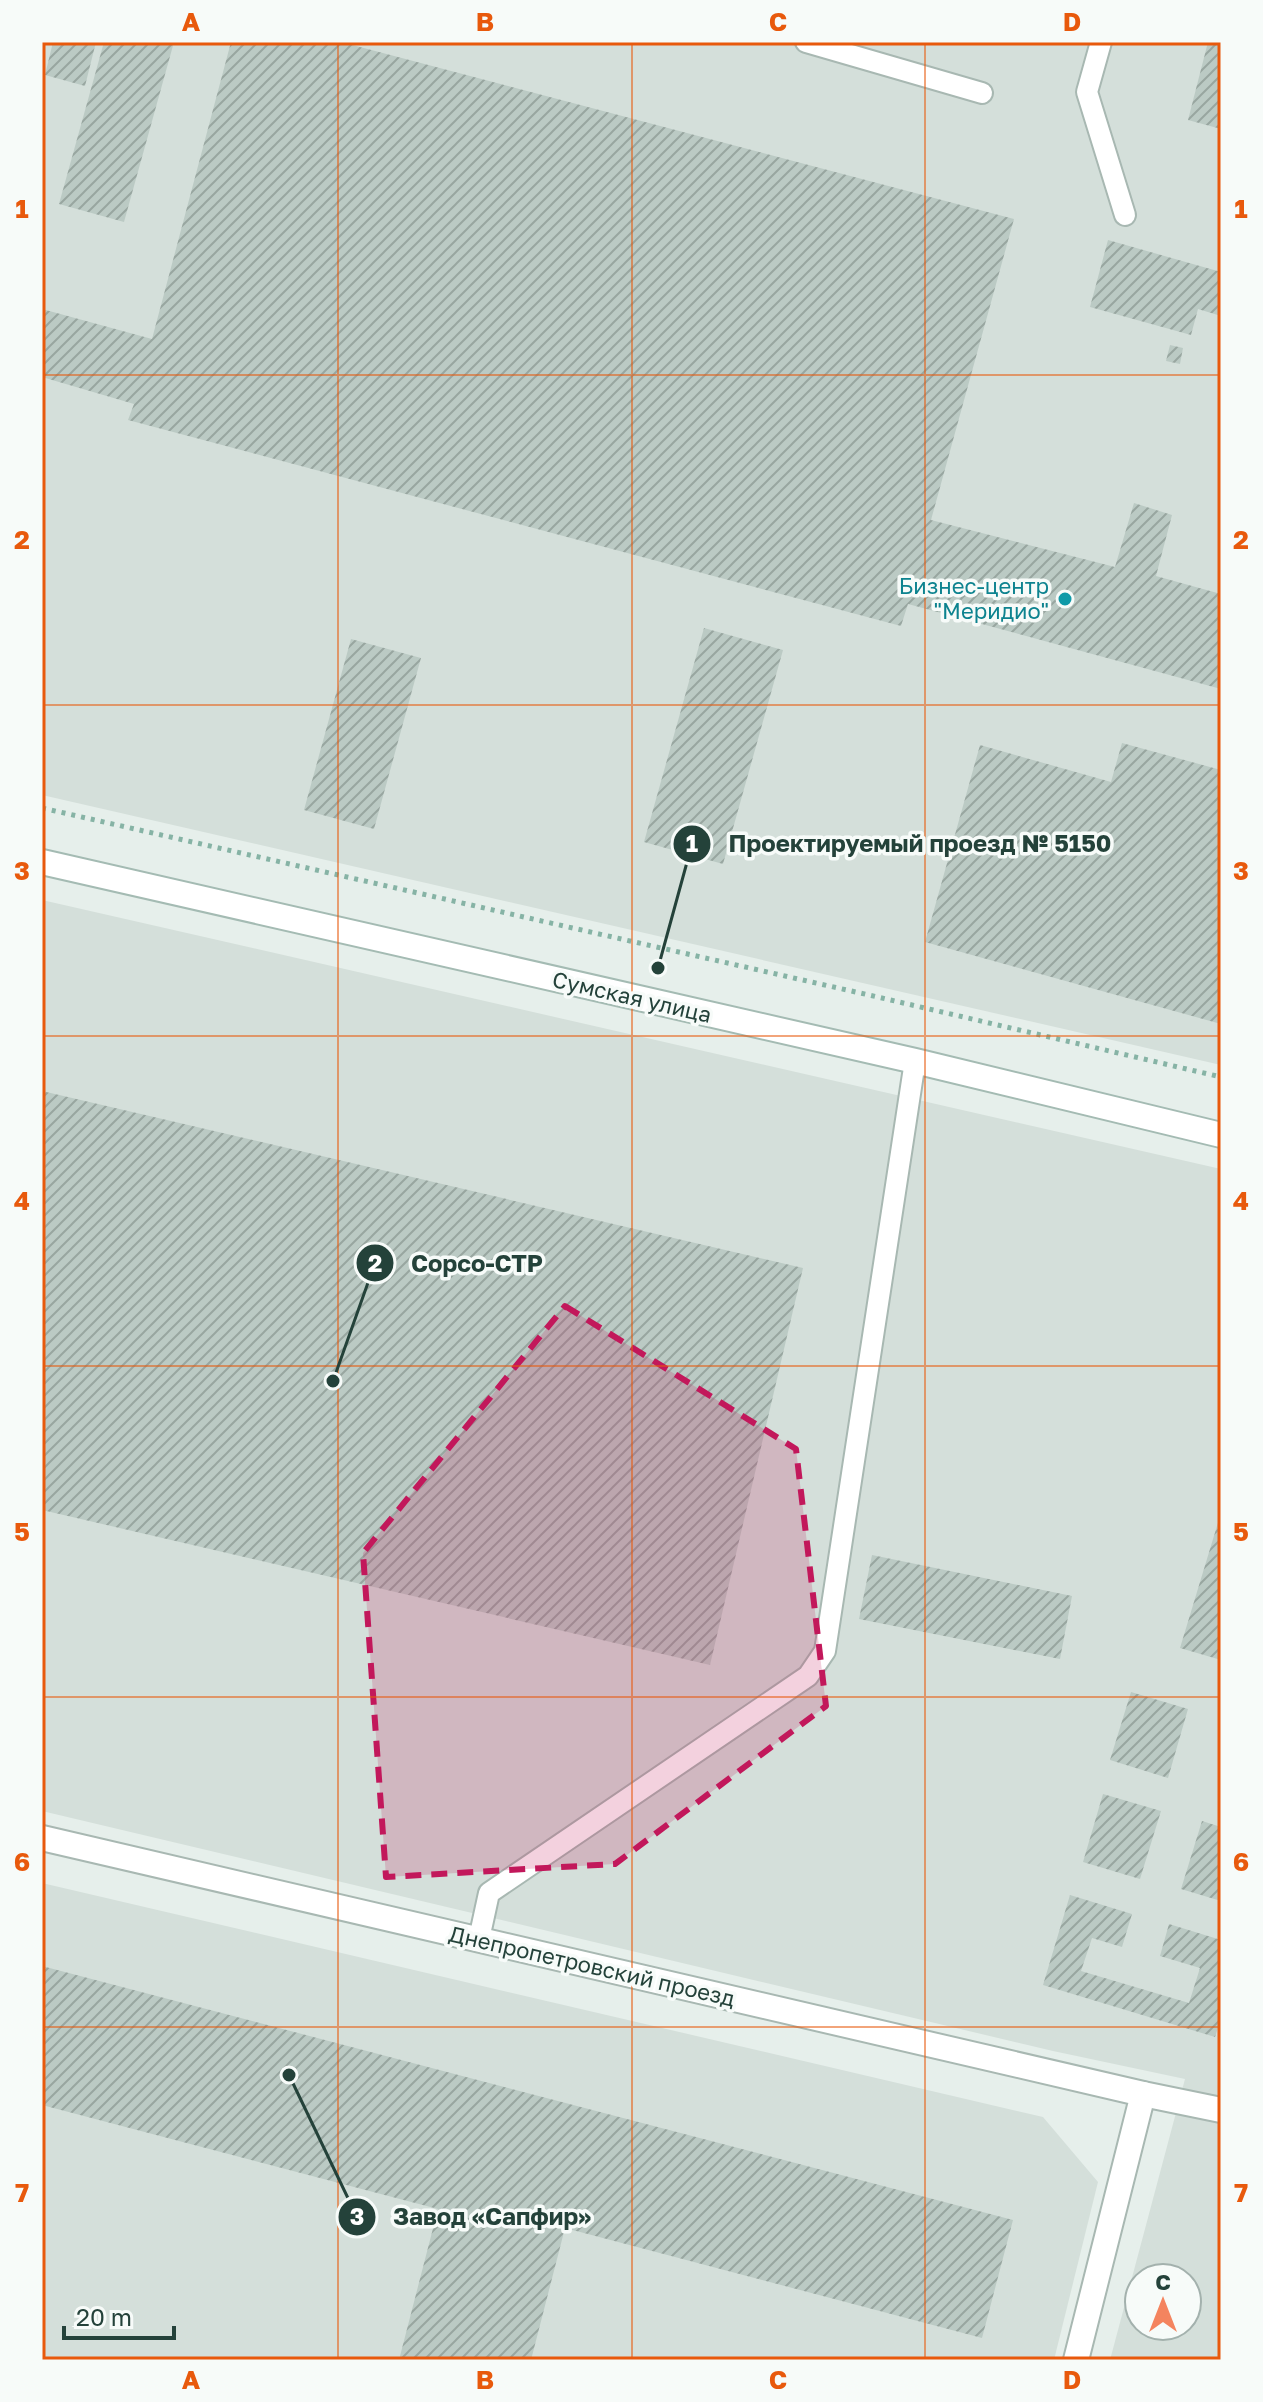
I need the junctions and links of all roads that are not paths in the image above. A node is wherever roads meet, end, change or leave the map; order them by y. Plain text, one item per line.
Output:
1 (806, 42) edge
2 (1101, 42) edge
3 (982, 93) dead end
4 (1125, 215) dead end
5 (42, 862) edge
6 (915, 1061) junction
7 (1221, 1135) edge
8 (42, 1838) edge
9 (479, 1939) junction
10 (1143, 2094) junction
11 (1221, 2110) edge
12 (1076, 2360) edge

1 - 3 lane
2 - 4 lane
5 - 6 street, Сумская улица
6 - 7 street, Сумская улица
6 - 9 lane
8 - 9 street, Днепропетровский проезд
9 - 10 street, Днепропетровский проезд
10 - 11 street, Днепропетровский проезд
10 - 12 street

